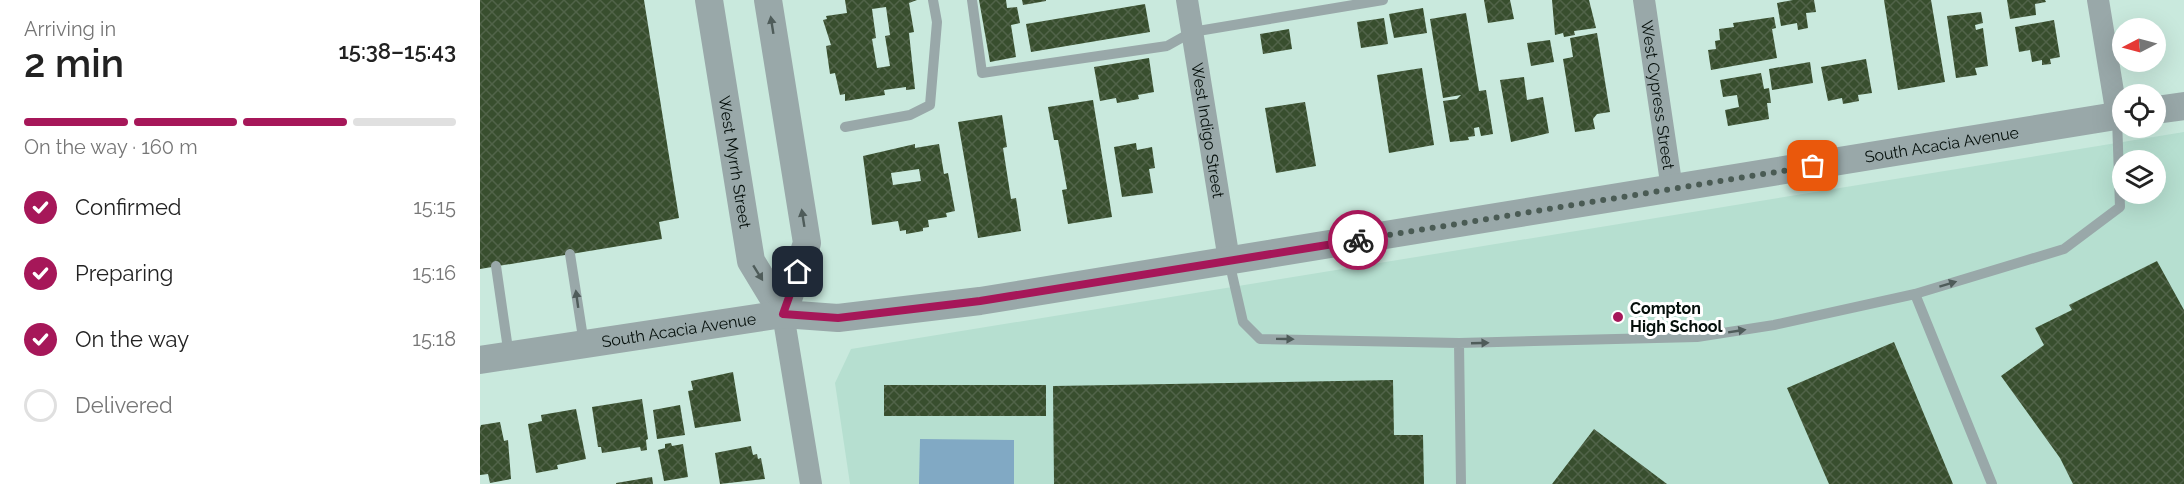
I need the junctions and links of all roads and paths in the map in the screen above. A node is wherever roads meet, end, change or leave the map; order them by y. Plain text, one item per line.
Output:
1 (709, 0) edge
2 (768, 0) edge
3 (933, 0) edge
4 (972, 0) edge
5 (1187, 0) edge
6 (1383, 0) edge
7 (1644, 0) edge
8 (2098, 0) edge
9 (1192, 32) junction
10 (2114, 84) edge
11 (2184, 106) edge
12 (2166, 109) edge
13 (2112, 116) edge
14 (845, 127) dead end
15 (2120, 138) edge
16 (1672, 189) junction
17 (570, 254) dead end
18 (1229, 260) junction
19 (496, 266) dead end
20 (1915, 294) junction
21 (783, 314) junction
22 (1459, 343) junction
23 (584, 344) junction
24 (509, 356) junction
25 (480, 360) edge
26 (811, 484) edge
27 (1461, 484) edge
28 (1992, 484) edge

1 -> 21 street, West Myrrh Street
21 -> 2 street, West Myrrh Street
3 - 14 lane
4 - 9 lane
5 - 9 street, West Indigo Street
6 - 9 lane
7 - 16 street, West Cypress Street
8 - 10 street
9 - 18 street, West Indigo Street
11 - 12 street
13 - 16 street, South Acacia Avenue
20 -> 15 lane
16 - 18 street, South Acacia Avenue
23 -> 17 lane
18 - 21 street, South Acacia Avenue
18 -> 22 lane
19 - 24 lane
22 -> 20 lane
20 - 28 lane
21 - 23 street, South Acacia Avenue
21 - 26 street, West Myrrh Street
22 - 27 lane
23 - 24 street, South Acacia Avenue
24 - 25 street, South Acacia Avenue

